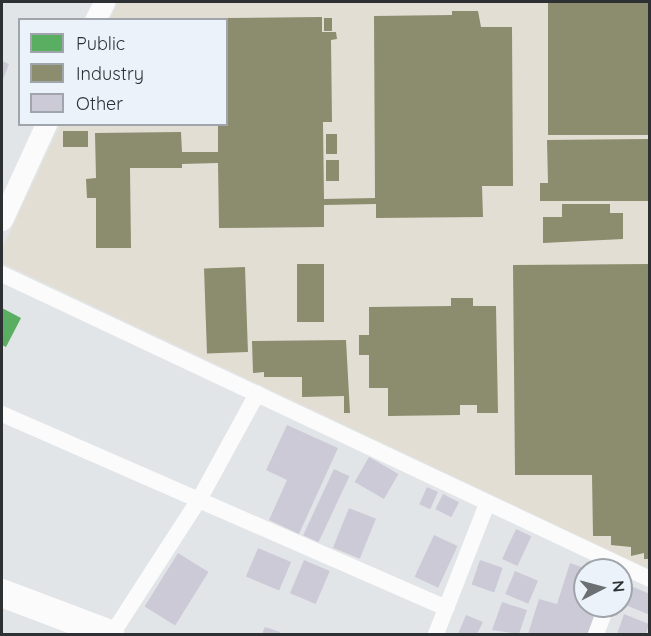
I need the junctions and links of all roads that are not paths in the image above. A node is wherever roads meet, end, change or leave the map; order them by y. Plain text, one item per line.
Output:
1 (104, 2) edge
2 (96, 18) edge
3 (45, 126) edge
4 (2, 220) edge
5 (2, 274) edge
6 (257, 394) junction
7 (2, 414) edge
8 (200, 498) junction
9 (487, 504) junction
10 (598, 558) edge
11 (633, 573) edge
12 (650, 579) edge
13 (2, 593) edge
14 (446, 608) junction
15 (602, 618) edge
16 (111, 634) edge
17 (436, 634) edge
18 (596, 634) edge

1 - 2 street
3 - 4 street
5 - 6 street
6 - 8 street
6 - 9 street
7 - 8 street
8 - 14 street
8 - 16 street
9 - 10 street
9 - 14 street
11 - 12 street
13 - 16 highway
14 - 17 street
15 - 18 street

